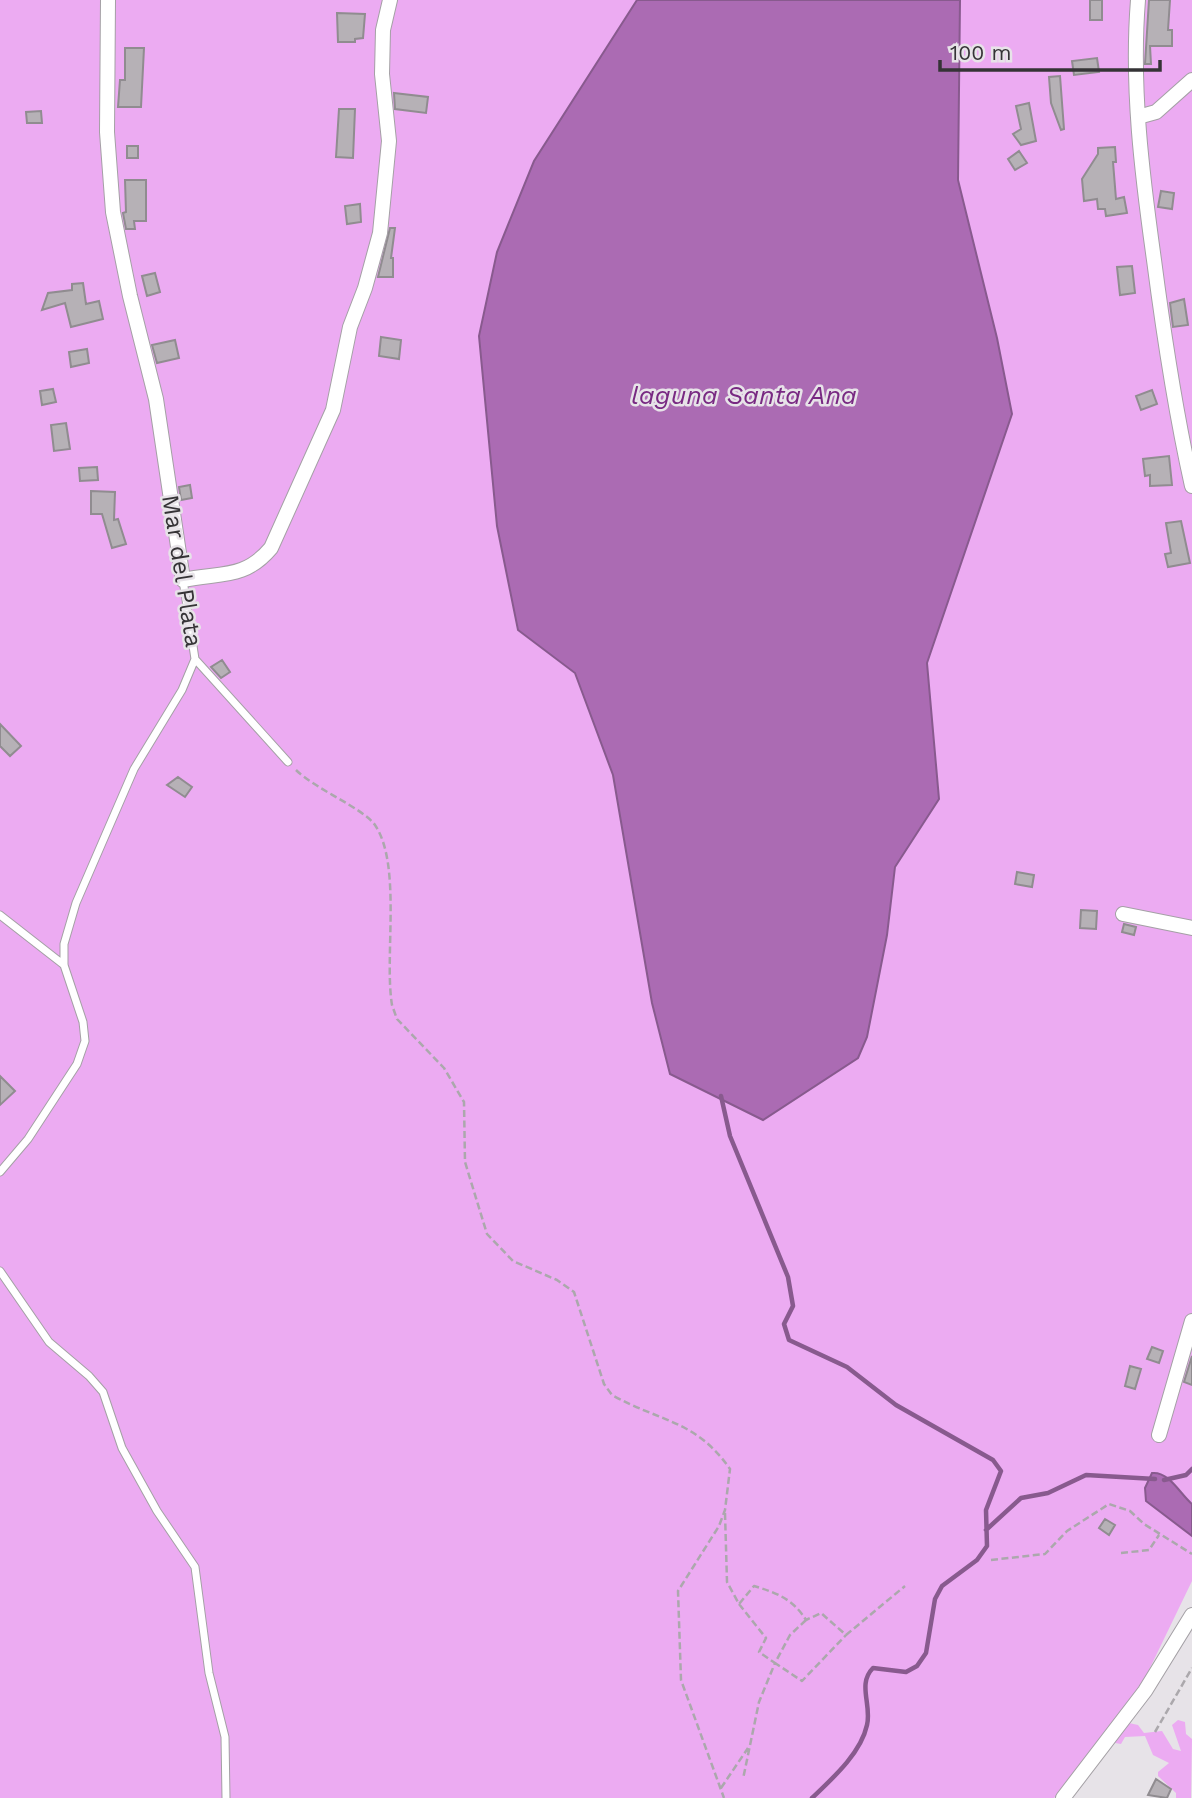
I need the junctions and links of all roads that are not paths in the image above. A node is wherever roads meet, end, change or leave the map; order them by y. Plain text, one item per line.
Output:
1 (108, 0) edge
2 (390, 0) edge
3 (1138, 0) edge
4 (1192, 80) edge
5 (1138, 117) junction
6 (1192, 486) edge
7 (183, 580) junction
8 (195, 659) junction
9 (289, 762) road end
10 (1123, 914) dead end
11 (0, 915) edge
12 (1192, 928) edge
13 (64, 965) junction
14 (0, 1172) edge
15 (0, 1271) edge
16 (1192, 1321) edge
17 (1159, 1435) dead end
18 (1192, 1615) edge
19 (226, 1798) edge
20 (1063, 1798) edge

1 - 7 street, Mar del Plata
2 - 7 street
3 - 5 street
4 - 5 street
5 - 6 street
7 - 8 lane, Mar del Plata
8 - 9 lane
8 - 13 lane, Mar del Plata
10 - 12 street
11 - 13 lane
13 - 14 lane, Mar del Plata
15 - 19 lane
16 - 17 street
18 - 20 street

